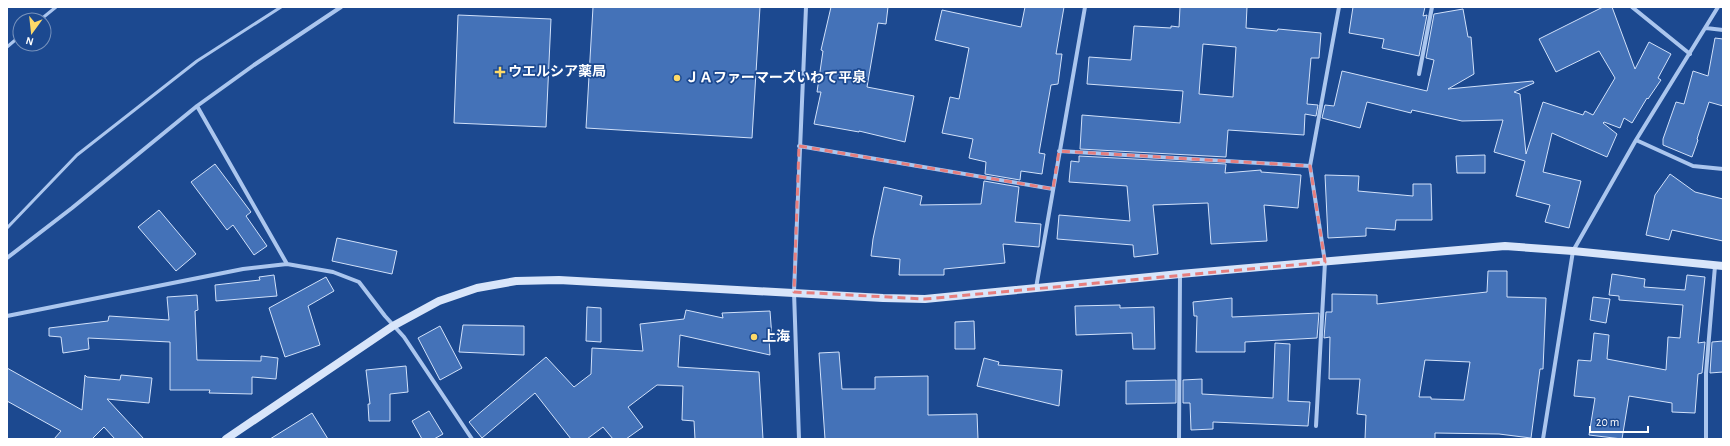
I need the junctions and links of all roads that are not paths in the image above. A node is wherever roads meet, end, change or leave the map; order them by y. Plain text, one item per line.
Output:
1 (281, 7) edge
2 (341, 7) edge
3 (806, 7) edge
4 (1085, 7) edge
5 (1339, 7) edge
6 (1432, 7) edge
7 (1632, 7) edge
8 (1718, 7) edge
9 (1706, 28) junction
10 (1723, 30) edge
11 (1690, 54) junction
12 (1419, 74) dead end
13 (197, 106) junction
14 (1636, 140) junction
15 (799, 146) junction
16 (1060, 151) junction
17 (1310, 166) junction
18 (1723, 169) edge
19 (1053, 189) junction
20 (7, 228) edge
21 (1573, 250) junction
22 (7, 256) edge
23 (1325, 262) junction
24 (287, 264) junction
25 (1719, 266) edge
26 (1180, 274) junction
27 (1036, 288) junction
28 (794, 292) junction
29 (7, 316) edge
30 (393, 326) junction
31 (1316, 426) dead end
32 (226, 439) edge
33 (472, 439) edge
34 (799, 439) edge
35 (1178, 439) edge
36 (1544, 439) edge
37 (1706, 439) edge

1 - 20 lane
2 - 13 street
3 - 15 street
4 - 16 street
5 - 17 street
6 - 12 street
7 - 11 street
8 - 9 street
9 - 10 street
9 - 11 street
11 - 14 street
13 - 22 street
13 - 24 street
14 - 18 street
14 - 21 street
15 - 19 street
15 - 28 street
16 - 17 street
16 - 19 street
17 - 23 street
19 - 27 street
21 - 23 street
21 - 25 street
21 - 36 street
23 - 26 street
23 - 31 street
24 - 29 street
24 - 30 street
25 - 37 street
26 - 27 street
26 - 35 street
27 - 28 street
28 - 30 street
28 - 34 street
30 - 32 street
30 - 33 street

